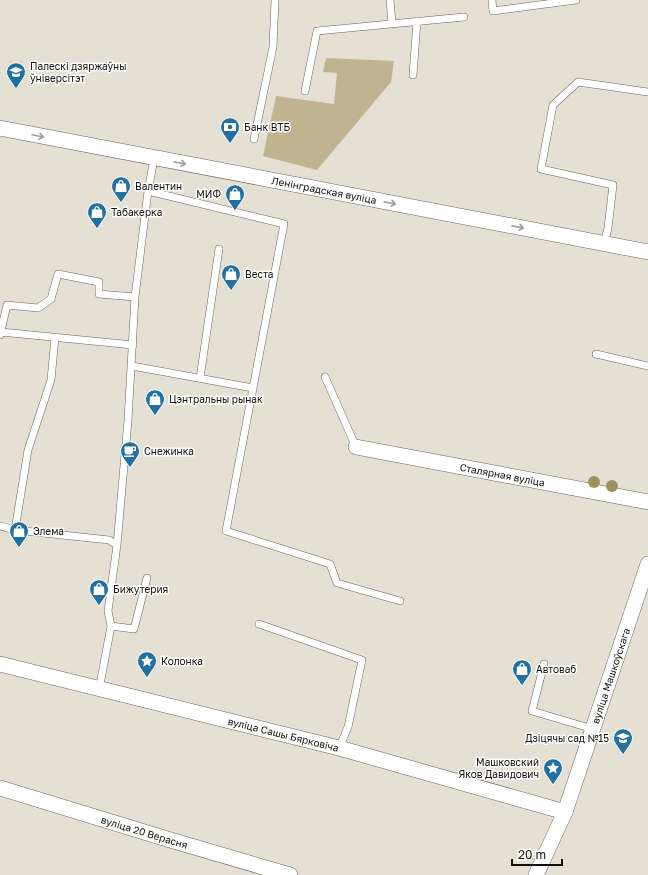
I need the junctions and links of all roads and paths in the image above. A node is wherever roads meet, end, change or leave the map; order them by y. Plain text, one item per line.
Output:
1 (276, 0) edge
2 (390, 0) edge
3 (492, 0) edge
4 (576, 0) edge
5 (464, 17) dead end
6 (416, 21) junction
7 (392, 23) junction
8 (413, 75) dead end
9 (306, 91) dead end
10 (648, 92) edge
11 (0, 128) edge
12 (254, 139) dead end
13 (154, 159) junction
14 (148, 191) junction
15 (604, 244) junction
16 (219, 250) dead end
17 (648, 252) edge
18 (136, 297) junction
19 (0, 333) edge
20 (55, 337) junction
21 (133, 345) junction
22 (596, 354) dead end
23 (132, 366) junction
24 (648, 366) edge
25 (326, 377) dead end
26 (200, 378) junction
27 (253, 388) junction
28 (356, 447) joint
29 (648, 502) edge
30 (0, 526) edge
31 (15, 530) junction
32 (117, 545) junction
33 (648, 564) edge
34 (147, 578) dead end
35 (400, 601) dead end
36 (259, 624) dead end
37 (111, 626) junction
38 (0, 664) edge
39 (544, 664) dead end
40 (99, 690) junction
41 (593, 729) junction
42 (339, 748) junction
43 (0, 788) edge
44 (565, 812) junction
45 (290, 875) edge
46 (536, 875) edge

1 - 12 lane
2 - 7 lane
3 - 4 lane
5 - 6 lane
6 - 7 lane
6 - 8 lane
7 - 9 lane
10 - 15 lane
11 -> 13 street, Ленінградская вуліца
13 - 14 lane
13 -> 15 street, Ленінградская вуліца
14 - 18 lane
14 - 27 lane
15 - 17 street, Ленінградская вуліца
16 - 26 lane
18 - 19 lane
18 - 21 lane
19 - 20 lane
20 - 21 lane
20 - 31 lane
21 - 23 lane
22 - 24 lane
23 - 26 lane
23 - 32 lane
25 - 28 lane
26 - 27 lane
27 - 35 lane
28 - 29 street, Сталярная вуліца
30 - 31 lane
31 - 32 lane
32 - 37 lane
33 - 41 street, вуліца Машкоўскага
34 - 37 lane
36 - 42 lane
37 - 40 lane
38 - 40 street, вуліца Сашы Бярковіча
39 - 41 lane
40 - 42 street, вуліца Сашы Бярковіча
41 - 44 street, вуліца Машкоўскага
42 - 44 street, вуліца Сашы Бярковіча
43 - 45 street, вуліца 20 Верасня
44 - 46 street, вуліца Машкоўскага

